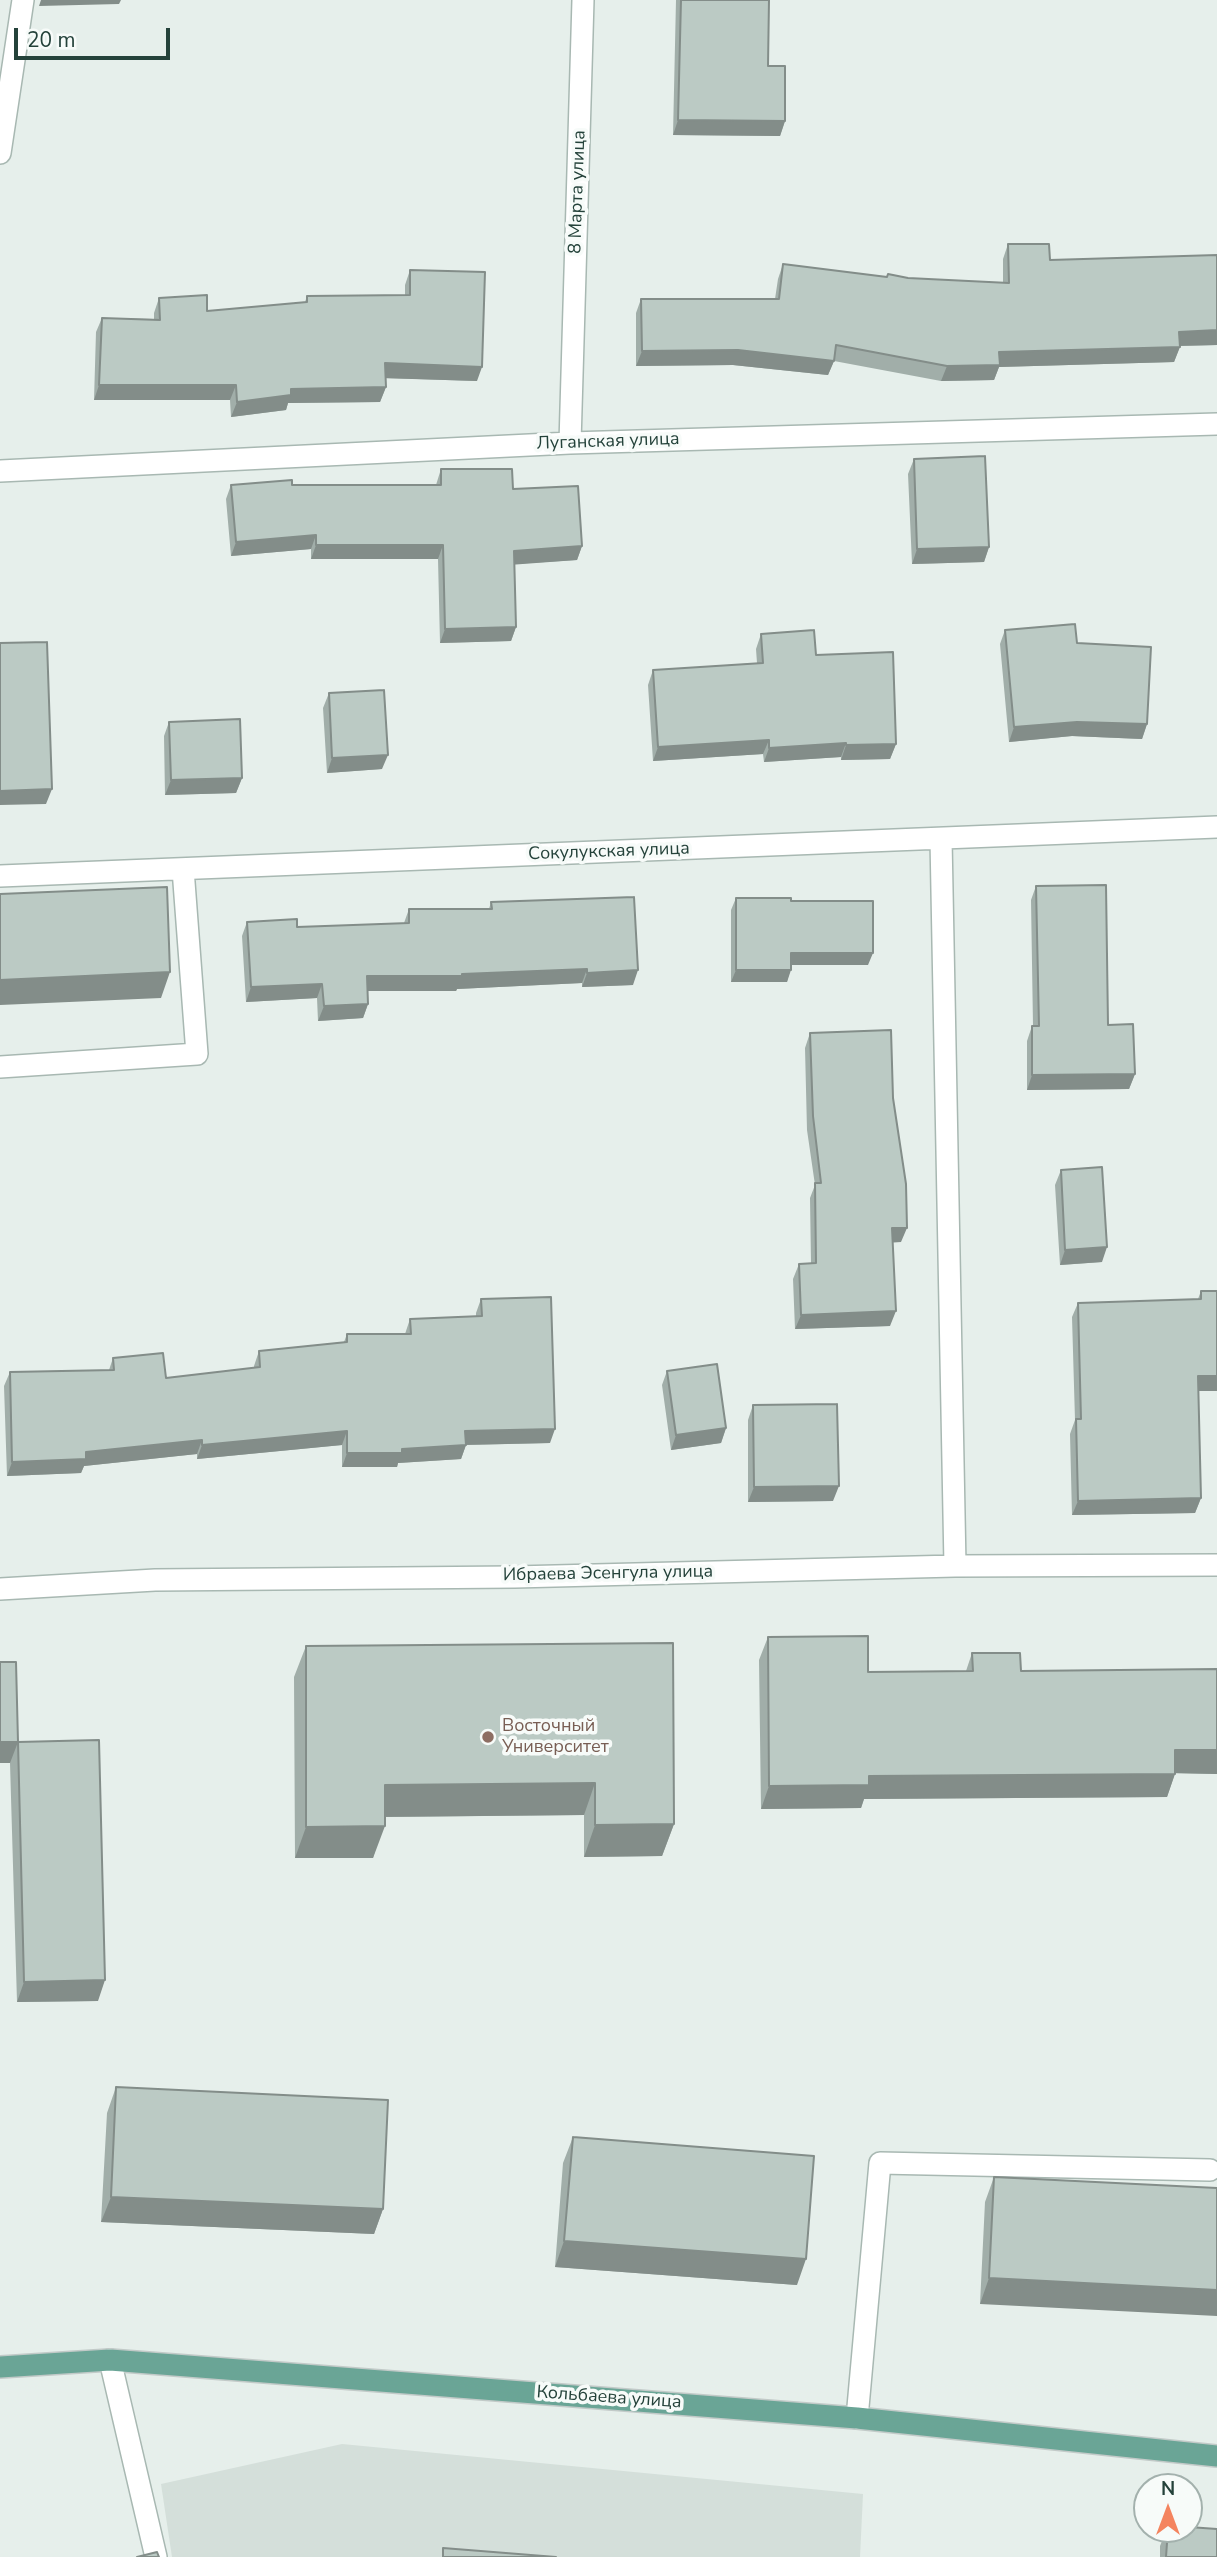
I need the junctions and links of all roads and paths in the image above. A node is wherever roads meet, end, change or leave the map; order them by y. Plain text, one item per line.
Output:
1 (23, 0) edge
2 (583, 0) edge
3 (0, 153) edge
4 (1217, 424) edge
5 (570, 443) junction
6 (0, 471) edge
7 (1217, 827) edge
8 (941, 839) junction
9 (183, 869) junction
10 (0, 877) edge
11 (0, 1067) edge
12 (1217, 1565) edge
13 (955, 1566) junction
14 (0, 1589) edge
15 (1210, 2170) dead end
16 (110, 2360) junction
17 (0, 2367) edge
18 (857, 2418) junction
19 (1217, 2456) edge
20 (156, 2557) edge

1 - 3 street
2 - 5 street, 8 Марта улица
4 - 5 street, Луганская улица
5 - 6 street, Луганская улица
7 - 8 street, Сокулукская улица
8 - 9 street, Сокулукская улица
8 - 13 street
9 - 10 street, Сокулукская улица
9 - 11 street
12 - 13 street, Ибраева Эсенгула улица
13 - 14 street, Ибраева Эсенгула улица
15 - 18 street
16 - 17 main road, Кольбаева улица
16 - 18 main road, Кольбаева улица
16 - 20 street
18 - 19 main road, Кольбаева улица

